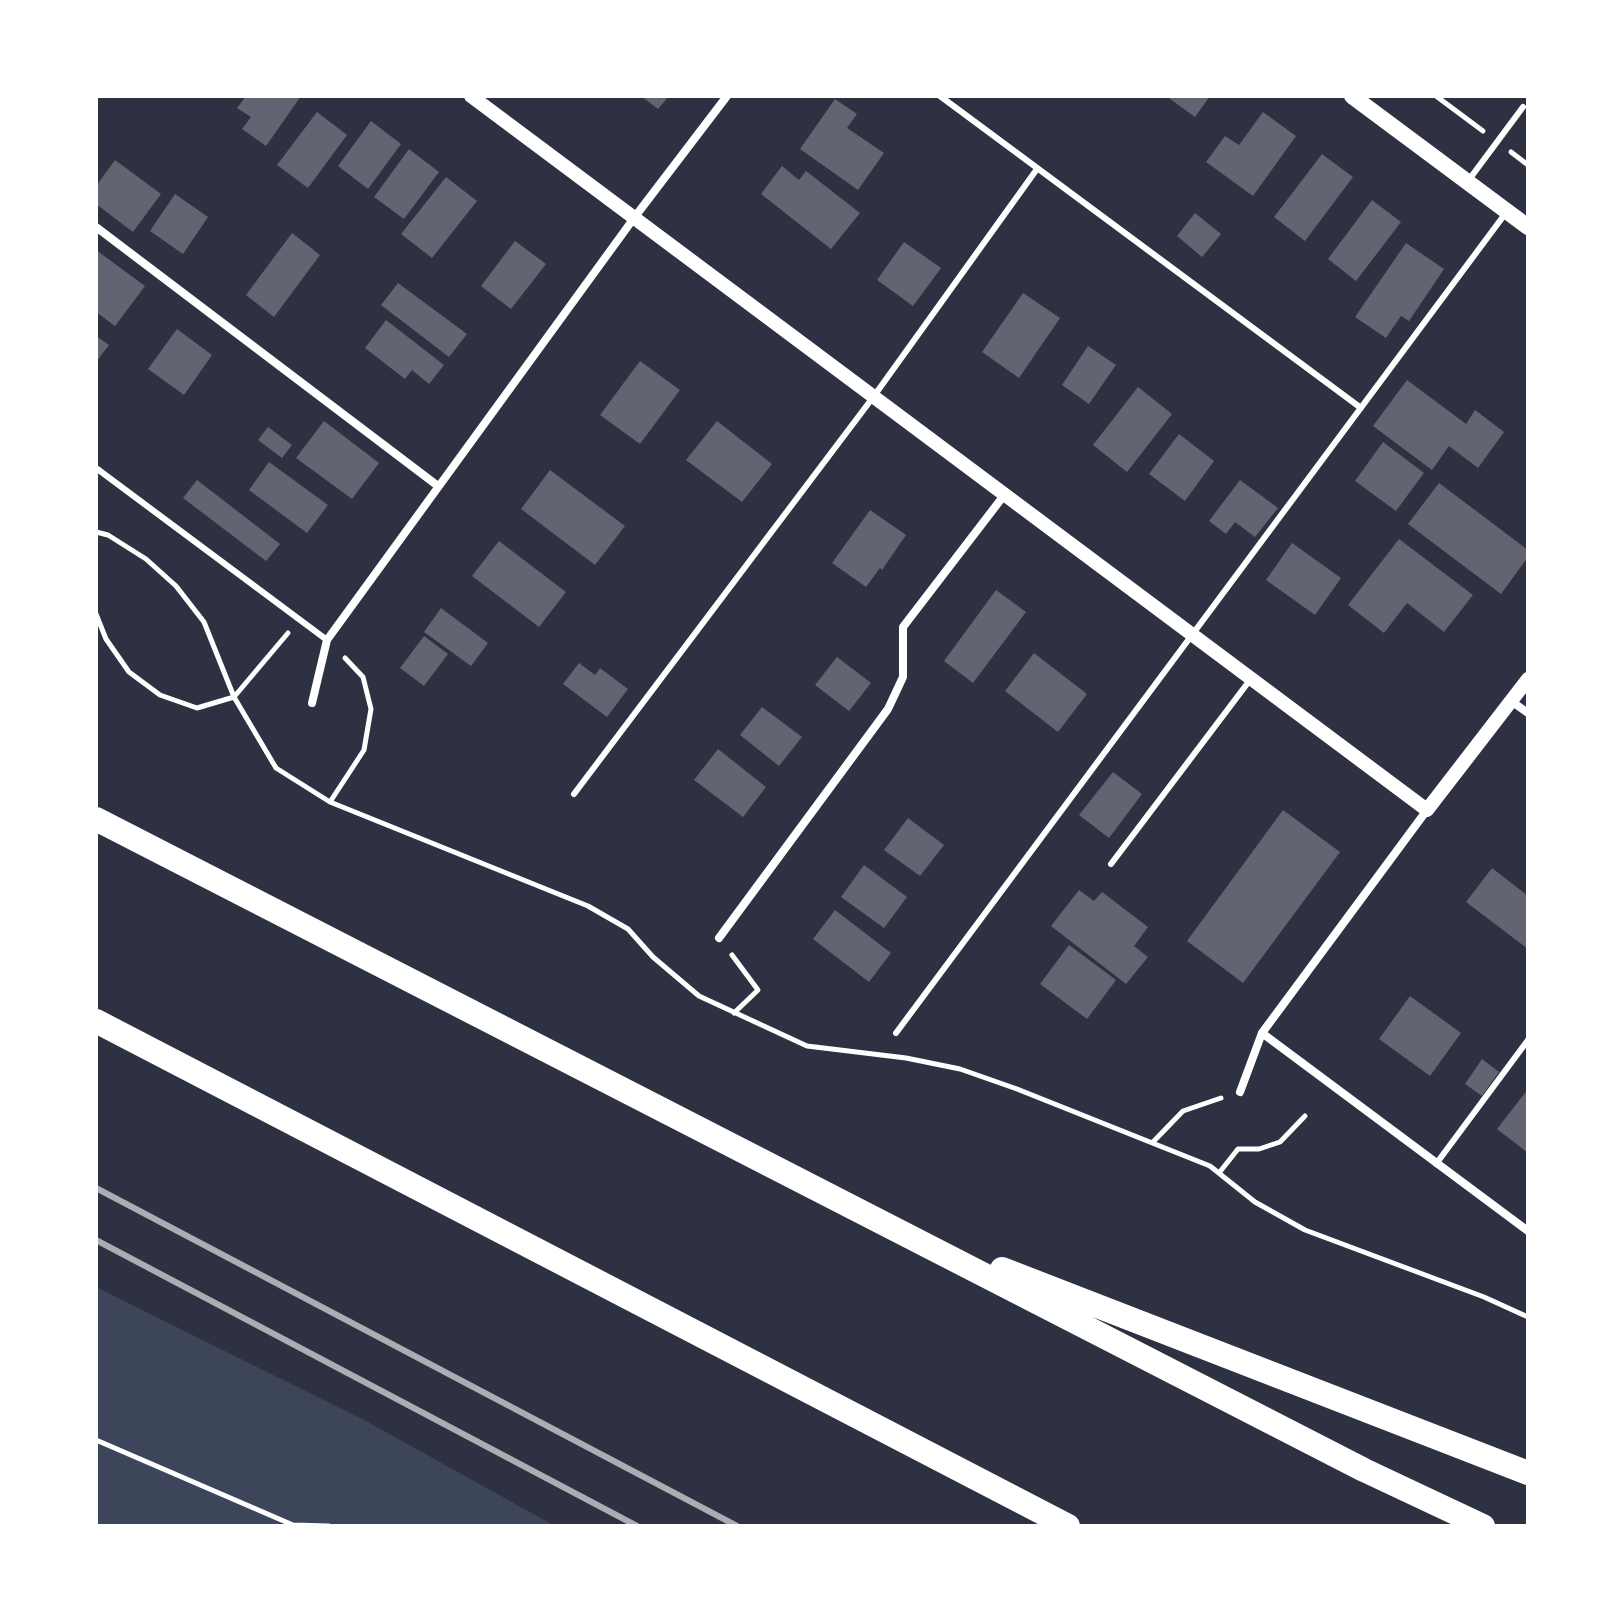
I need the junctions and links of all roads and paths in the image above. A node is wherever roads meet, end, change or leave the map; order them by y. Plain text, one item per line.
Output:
1 (471, 96) edge
2 (727, 96) edge
3 (940, 96) edge
4 (1352, 96) edge
5 (1523, 107) dead end
6 (1037, 169) junction
7 (1468, 181) junction
8 (1507, 211) junction
9 (634, 218) junction
10 (96, 227) edge
11 (1528, 227) edge
12 (874, 396) junction
13 (1361, 408) junction
14 (96, 468) edge
15 (438, 486) junction
16 (1005, 494) junction
17 (96, 532) edge
18 (96, 614) edge
19 (1194, 633) junction
20 (327, 640) junction
21 (1252, 677) junction
22 (1528, 679) edge
23 (234, 697) junction
24 (1511, 701) junction
25 (312, 703) dead end
26 (1528, 713) edge
27 (574, 794) dead end
28 (330, 802) junction
29 (1427, 810) junction
30 (96, 819) edge
31 (1111, 864) dead end
32 (719, 938) joint
33 (734, 1013) junction
34 (96, 1021) edge
35 (896, 1033) dead end
36 (1262, 1033) junction
37 (1528, 1040) edge
38 (1240, 1092) joint
39 (1305, 1116) dead end
40 (1153, 1142) junction
41 (1436, 1164) junction
42 (1219, 1173) junction
43 (884, 1223) junction
44 (1528, 1231) edge
45 (1528, 1317) edge
46 (96, 1440) edge
47 (1528, 1473) edge
48 (293, 1526) edge
49 (329, 1526) edge
50 (1068, 1526) edge
51 (1483, 1526) edge

1 - 9 street
2 - 9 street
3 - 6 lane
4 - 7 main road
5 - 7 lane
6 - 12 lane
6 - 13 lane
7 - 8 main road
8 - 11 main road
8 - 13 lane
9 - 12 street
9 - 15 street
10 - 15 street
12 - 16 street
12 - 27 lane
13 - 19 lane
14 - 20 lane
15 - 20 street
16 - 19 street
16 - 32 street
17 - 23 path
18 - 23 path
19 - 21 street
19 - 35 lane
20 - 23 path
20 - 25 street
20 - 28 path
21 - 29 street
21 - 31 lane
22 - 24 street
23 - 28 path
24 - 26 street
24 - 29 street
28 - 33 path
29 - 36 street
30 - 43 highway
32 - 33 path
33 - 40 path
34 - 50 highway
36 - 38 street
36 - 41 street
37 - 41 lane
38 - 40 path
39 - 42 path
40 - 42 path
41 - 44 street
42 - 45 path
43 - 47 highway
43 - 51 highway
46 - 48 path
48 - 49 path

